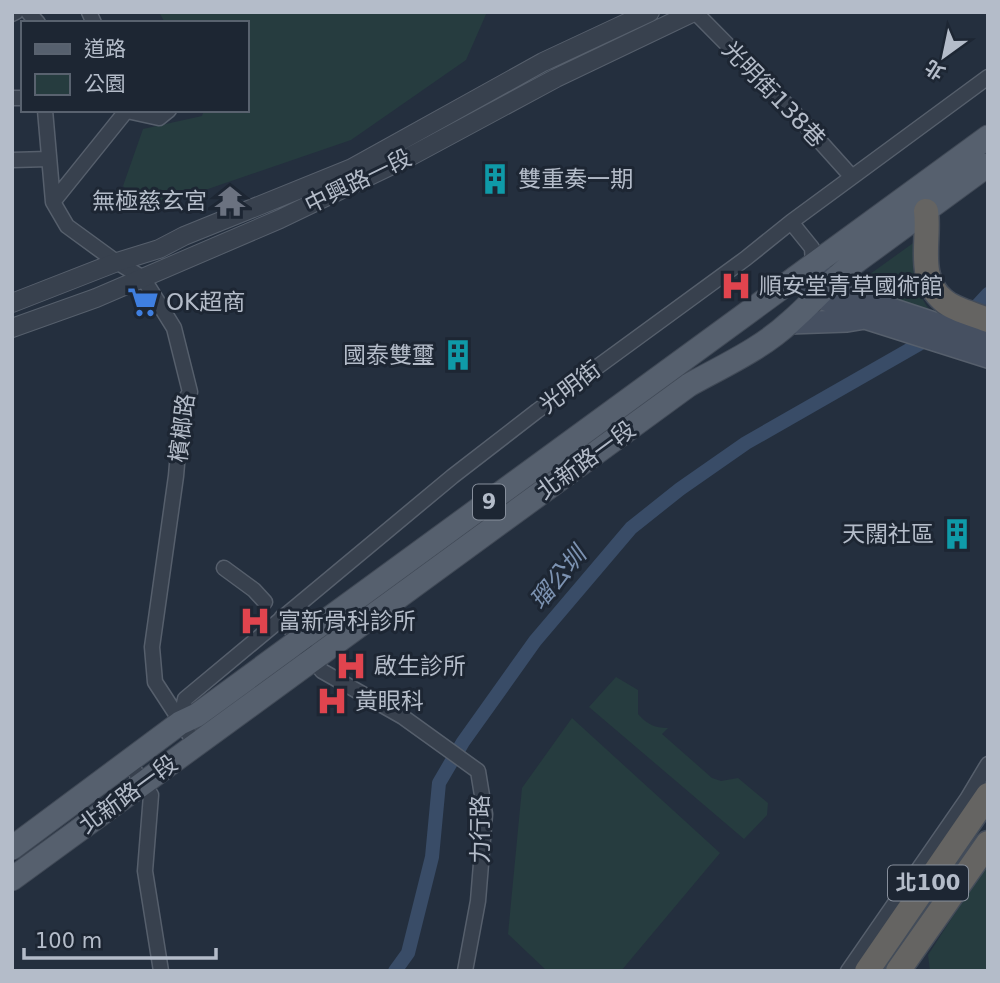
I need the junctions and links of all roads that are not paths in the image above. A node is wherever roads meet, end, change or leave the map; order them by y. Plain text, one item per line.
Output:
1 (650, 12) edge
2 (695, 12) edge
3 (988, 77) edge
4 (45, 112) edge
5 (125, 112) edge
6 (135, 112) edge
7 (166, 112) edge
8 (988, 137) edge
9 (48, 159) junction
10 (12, 160) edge
11 (988, 165) edge
12 (852, 177) junction
13 (53, 202) junction
14 (926, 211) junction
15 (791, 222) junction
16 (117, 262) junction
17 (804, 271) junction
18 (143, 278) junction
19 (823, 289) junction
20 (12, 303) edge
21 (865, 317) junction
22 (988, 320) edge
23 (789, 323) junction
24 (12, 328) edge
25 (988, 333) edge
26 (988, 341) edge
27 (988, 357) edge
28 (224, 569) dead end
29 (265, 602) dead end
30 (282, 617) junction
31 (299, 640) junction
32 (312, 660) junction
33 (180, 723) junction
34 (196, 745) junction
35 (128, 761) junction
36 (988, 764) edge
37 (144, 783) junction
38 (988, 795) edge
39 (988, 825) edge
40 (988, 844) edge
41 (12, 848) edge
42 (966, 873) junction
43 (12, 879) edge
44 (161, 971) edge
45 (465, 971) edge
46 (848, 971) edge
47 (867, 971) edge
48 (898, 971) edge

1 - 16 street, 中興路一段
2 - 12 street, 光明街138巷
2 - 18 street, 中興路一段
3 - 12 street, 光明街
4 - 9 street, 檳榔路
5 - 13 street
6 - 7 street
8 - 17 main road, 北新路一段 / 9
9 - 10 street
9 - 13 street, 檳榔路
11 - 14 main road, 北新路一段 / 9
12 - 15 street, 光明街
13 - 16 street, 檳榔路
14 - 19 main road, 北新路一段 / 9
14 - 22 highway
14 - 25 main road
15 - 17 street
15 - 30 street, 光明街
16 - 18 street, 檳榔路
16 - 20 street, 中興路一段
17 - 19 main road
17 - 31 main road, 北新路一段 / 9
18 - 24 street, 中興路一段
18 - 33 street, 檳榔路
19 - 21 main road
19 - 23 main road, 北新路一段 / 9
19 - 26 main road
21 - 23 main road
21 - 27 main road
23 - 32 main road, 北新路一段 / 9
28 - 29 street
30 - 31 street, 力行路
30 - 33 street, 光明街
31 - 32 street, 力行路
31 - 33 main road, 北新路一段 / 9
32 - 34 main road, 北新路一段 / 9
32 - 45 street, 力行路
33 - 34 street, 檳榔路
33 - 35 main road, 北新路一段 / 9
34 - 37 main road, 北新路一段 / 9
35 - 37 street
35 - 41 main road, 北新路一段 / 9
36 - 46 street
37 - 43 main road, 北新路一段 / 9
37 - 44 street
38 - 47 highway, 北100
39 - 42 highway, 北100
40 - 42 highway, 北100
42 - 48 highway, 北100

